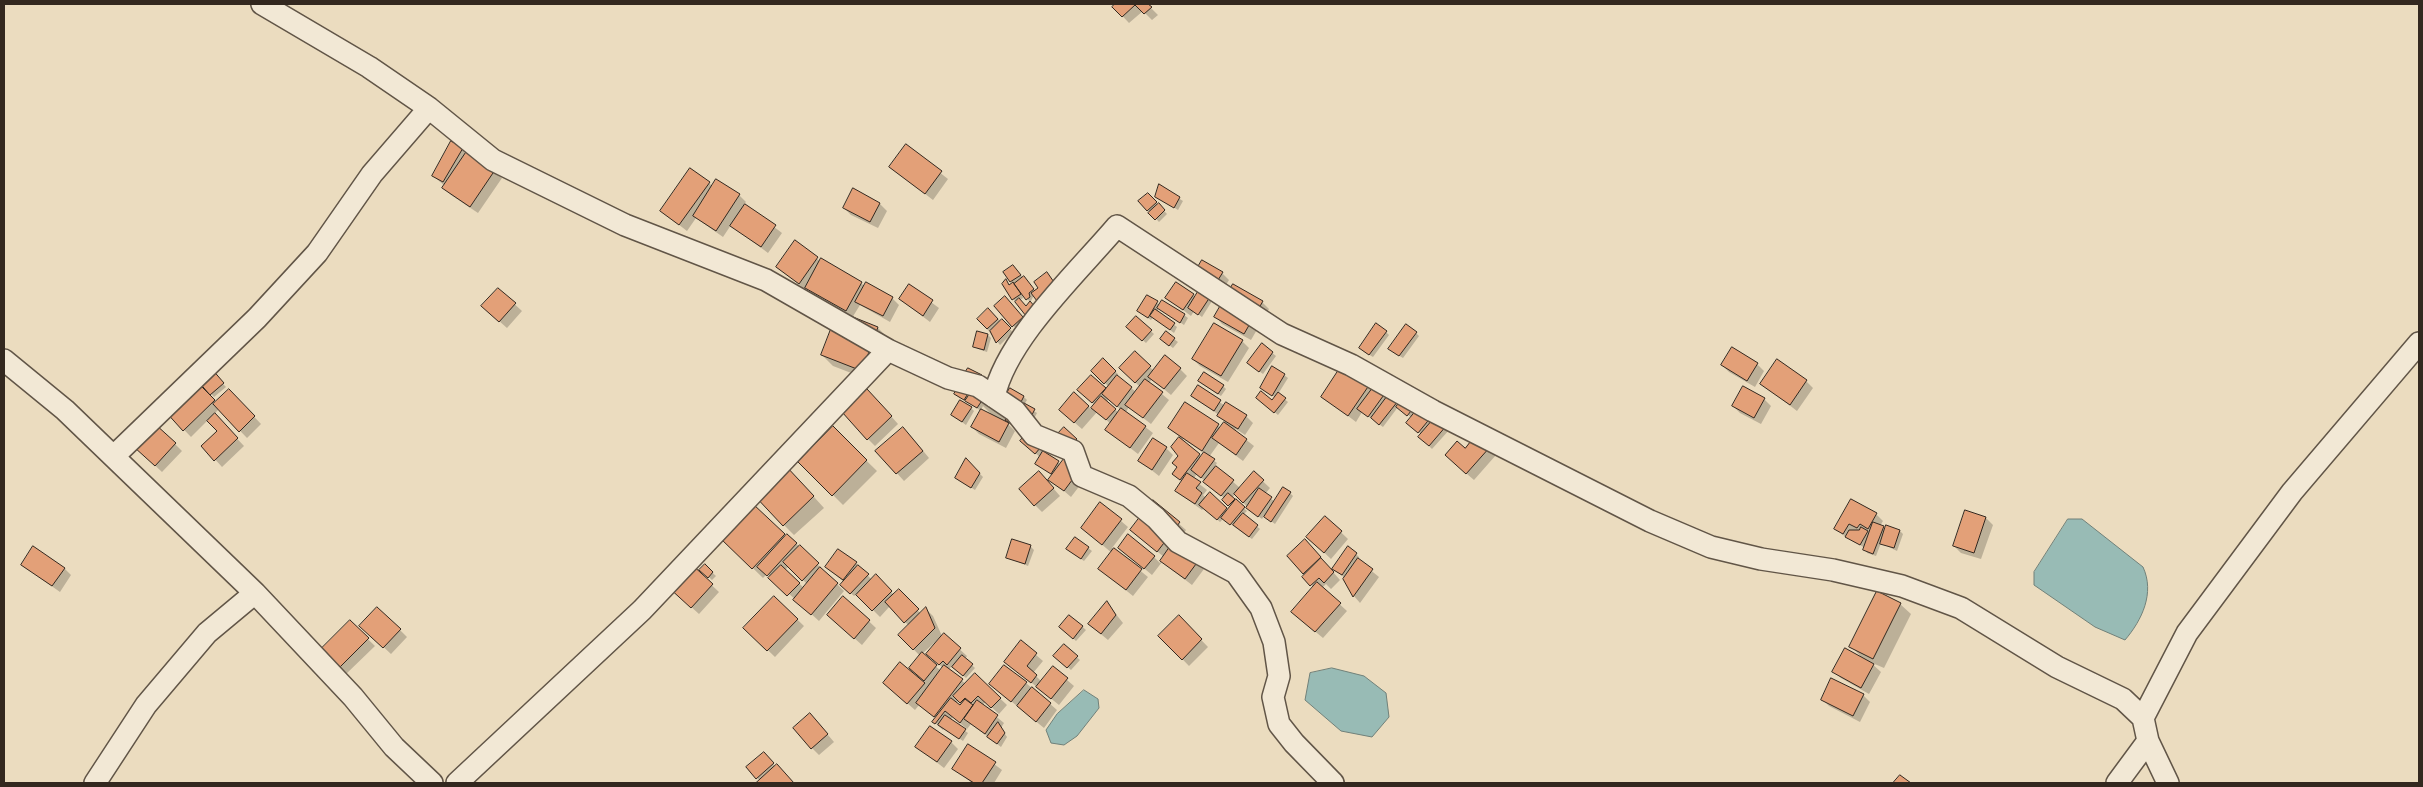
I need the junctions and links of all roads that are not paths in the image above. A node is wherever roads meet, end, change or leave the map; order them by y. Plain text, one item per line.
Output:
1 (262, 4) edge
2 (429, 108) junction
3 (2419, 343) edge
4 (888, 350) junction
5 (4, 360) edge
6 (994, 396) junction
7 (114, 456) junction
8 (256, 593) junction
9 (2143, 718) junction
10 (2148, 741) junction
11 (95, 783) edge
12 (432, 783) edge
13 (457, 783) edge
14 (1333, 783) edge
15 (2117, 783) edge
16 (2168, 783) edge

1 - 2 street
2 - 4 street
2 - 7 street
3 - 9 street
4 - 6 street
4 - 13 street
5 - 7 street
6 - 9 street
6 - 14 street
7 - 8 street
8 - 11 street
8 - 12 street
9 - 10 street
10 - 15 street
10 - 16 street

